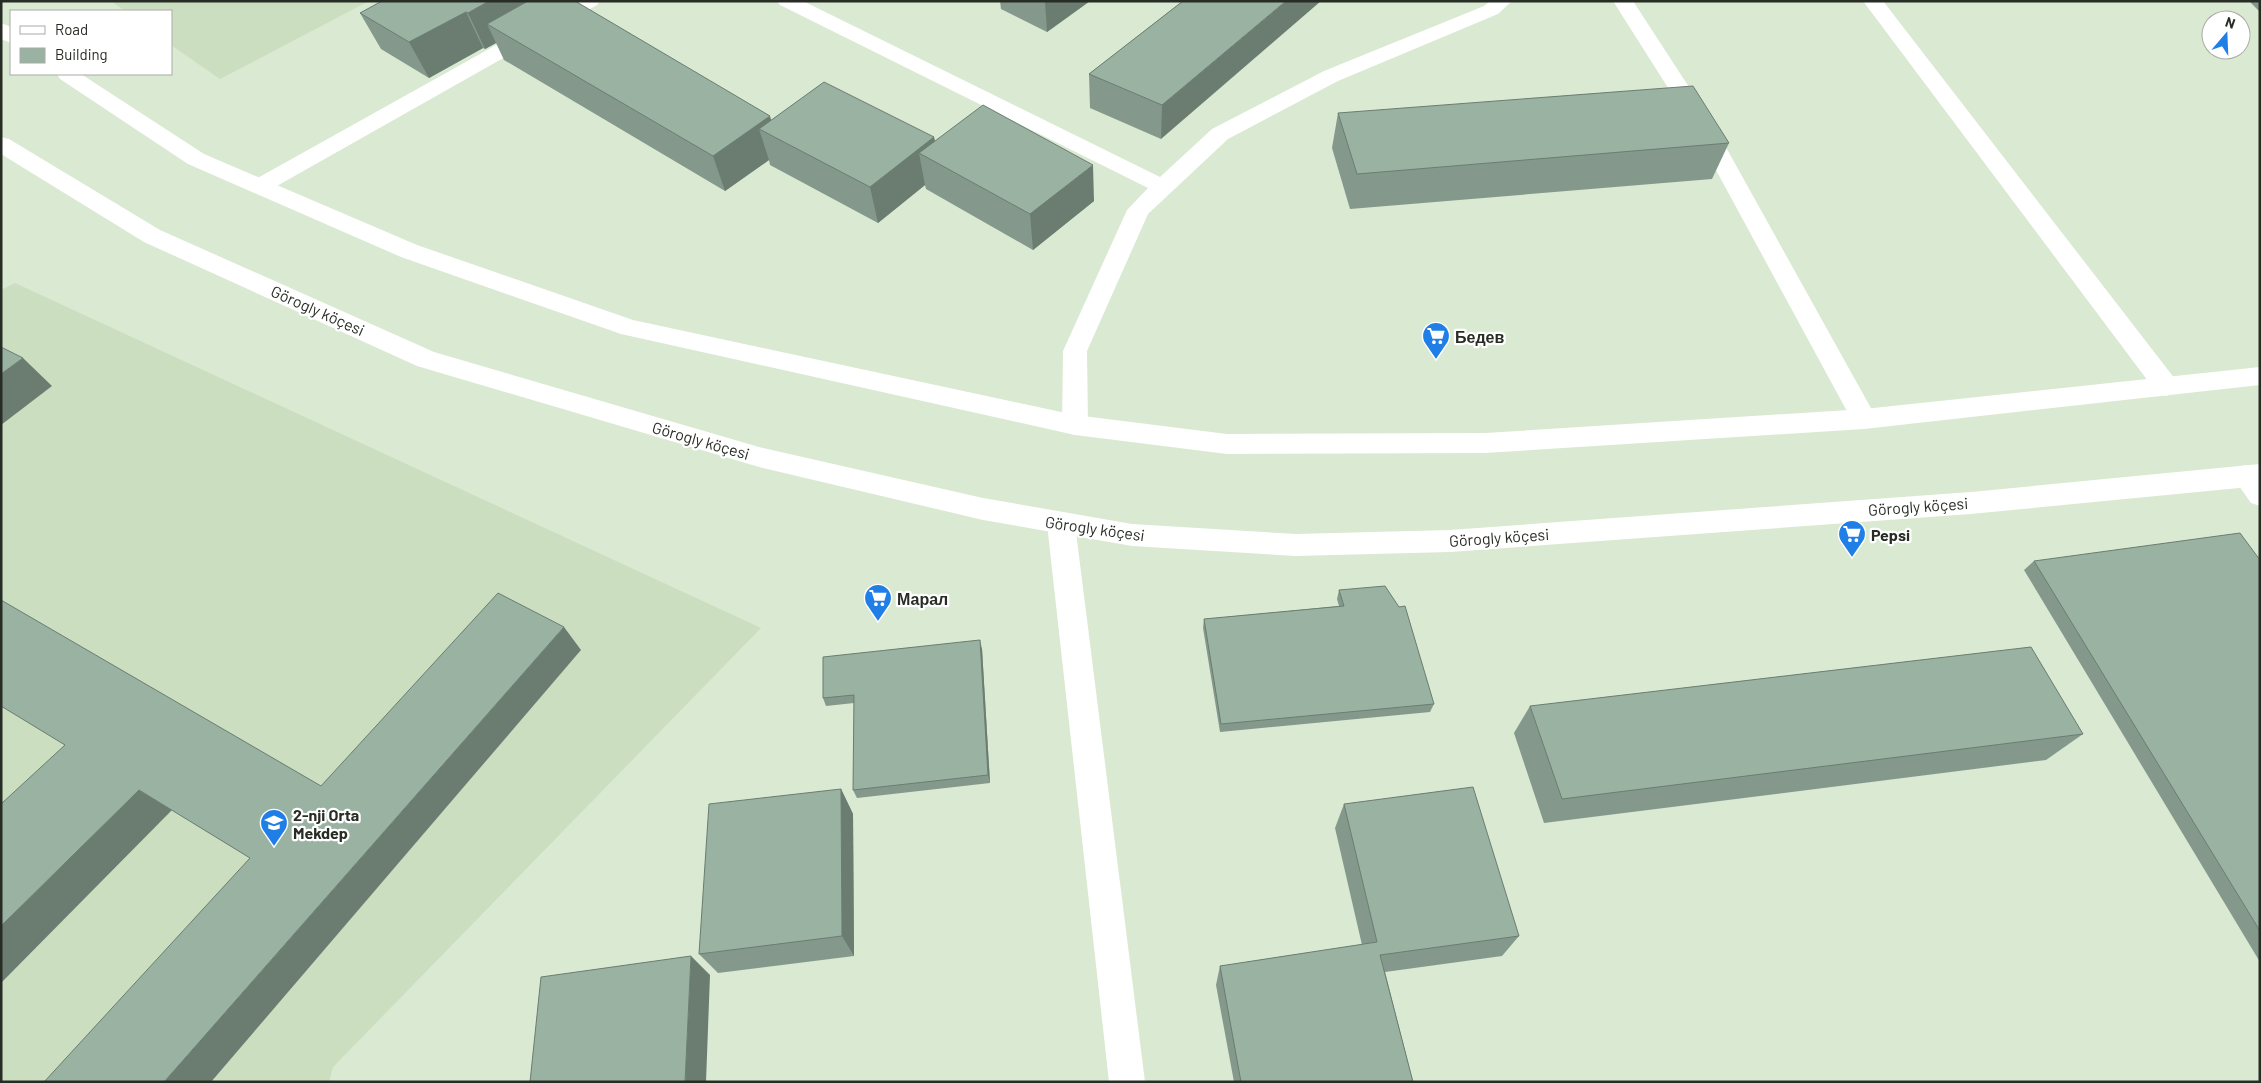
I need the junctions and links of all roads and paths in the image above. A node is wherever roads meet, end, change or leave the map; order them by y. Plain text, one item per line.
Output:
1 (590, 1) edge
2 (787, 1) edge
3 (1502, 1) edge
4 (1623, 1) edge
5 (1873, 1) edge
6 (69, 75) edge
7 (1, 144) edge
8 (260, 186) junction
9 (1163, 187) junction
10 (2260, 376) edge
11 (2166, 386) junction
12 (1864, 419) junction
13 (1075, 425) junction
14 (2255, 482) edge
15 (1061, 524) junction
16 (1127, 1082) edge

1 - 8 main road
2 - 9 main road
3 - 9 main road
4 - 12 main road
5 - 11 main road
6 - 8 main road
7 - 15 main road, Görogly köçesi
8 - 13 main road
9 - 13 main road
10 - 11 main road
11 - 12 main road
12 - 13 main road
14 - 15 main road, Görogly köçesi
15 - 16 main road

